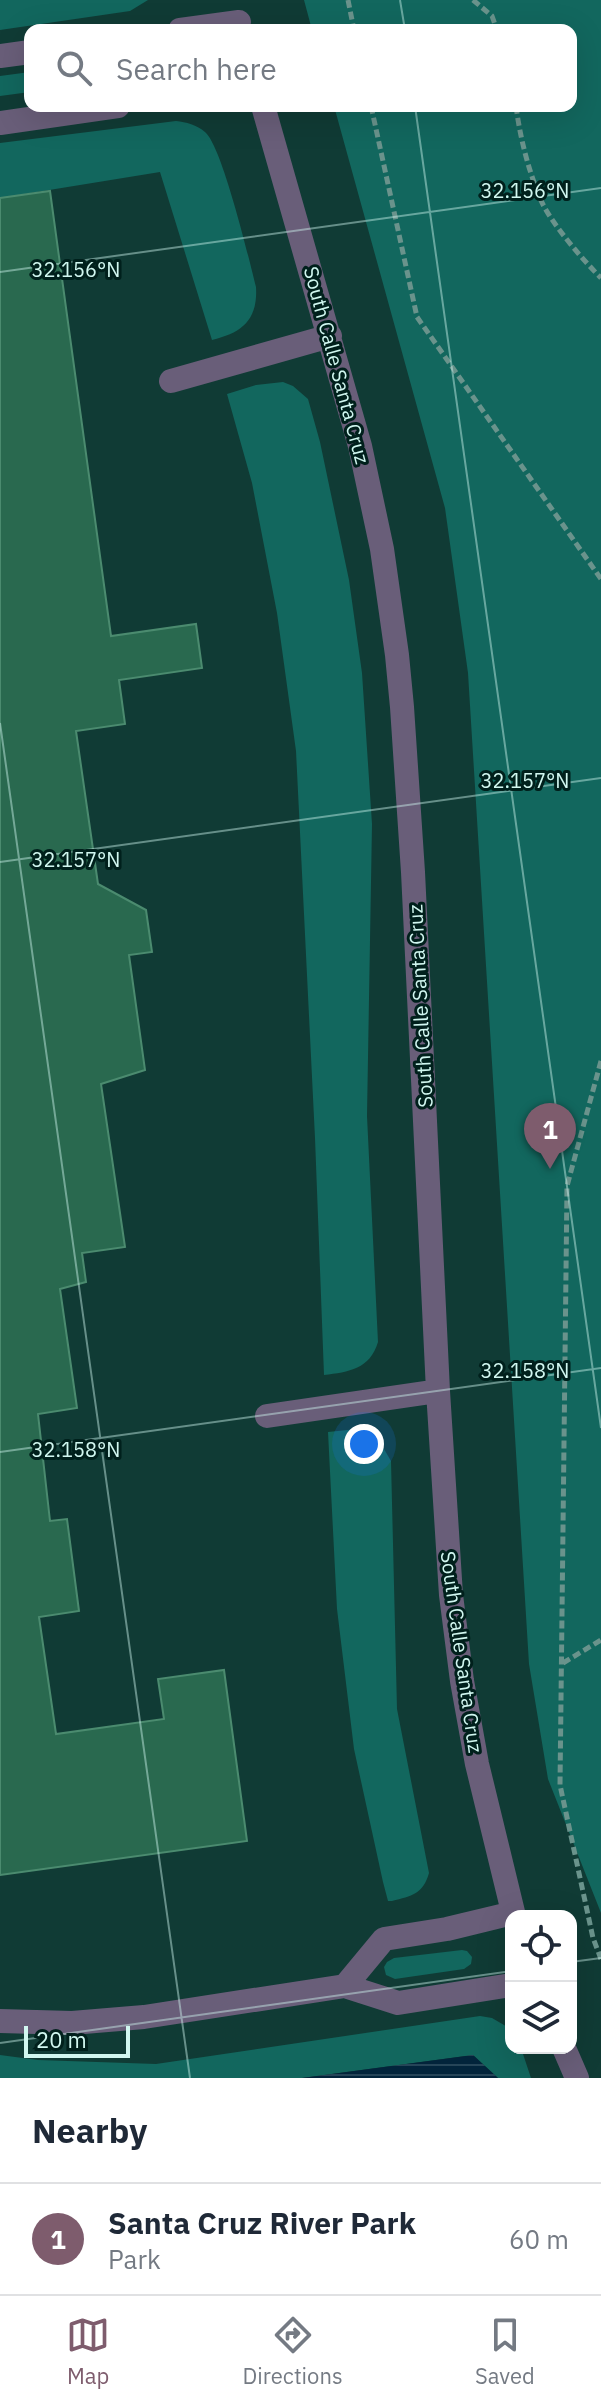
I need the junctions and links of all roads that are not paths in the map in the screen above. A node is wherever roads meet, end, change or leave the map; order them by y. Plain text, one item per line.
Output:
1 (237, 17) edge
2 (206, 24) edge
3 (24, 53) edge
4 (0, 56) edge
5 (76, 112) edge
6 (265, 112) edge
7 (0, 123) edge
8 (330, 336) junction
9 (171, 381) dead end
10 (438, 1391) junction
11 (267, 1416) dead end
12 (512, 1910) edge
13 (505, 1916) edge
14 (345, 1986) junction
15 (505, 1986) edge
16 (0, 2021) edge
17 (567, 2054) edge
18 (577, 2078) edge

1 - 2 street
3 - 4 street
5 - 7 street
6 - 8 street, South Calle Santa Cruz
8 - 9 street
8 - 10 street, South Calle Santa Cruz
10 - 11 street
10 - 12 street, South Calle Santa Cruz
13 - 14 street
14 - 15 street
14 - 16 street
17 - 18 street

